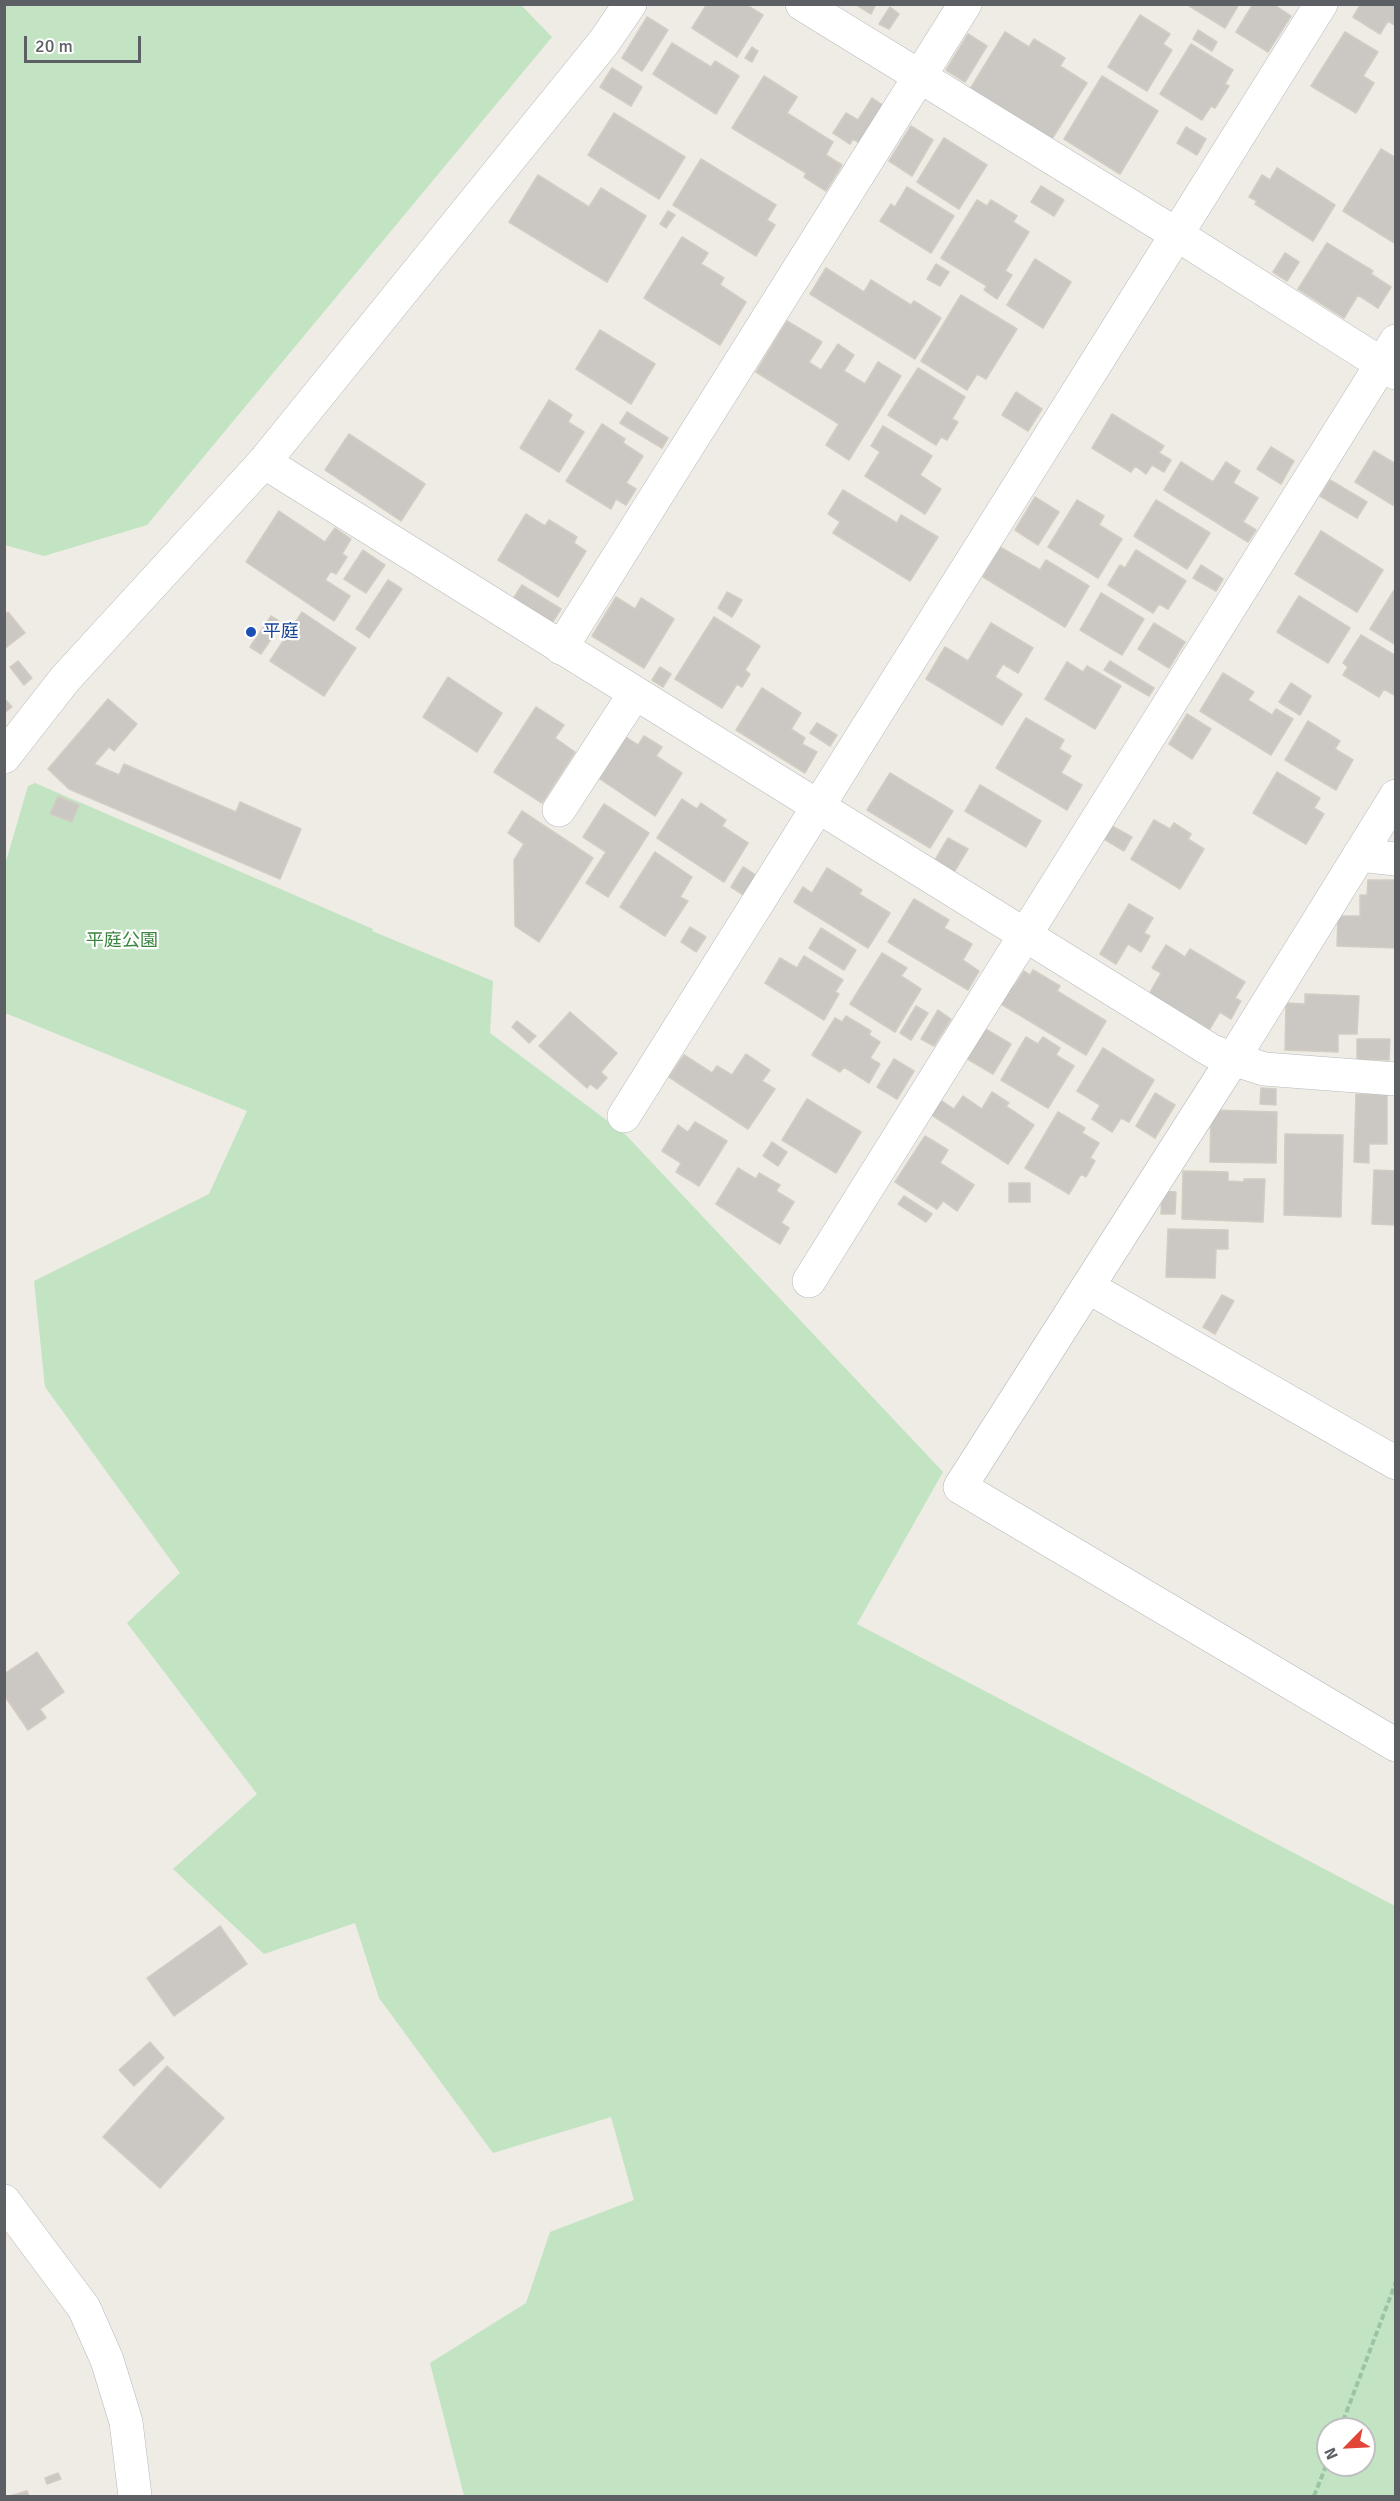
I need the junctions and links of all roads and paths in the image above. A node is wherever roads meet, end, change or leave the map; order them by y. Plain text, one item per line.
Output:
1 (630, 4) edge
2 (802, 4) edge
3 (965, 4) edge
4 (1321, 4) edge
5 (919, 77) junction
6 (1176, 234) junction
7 (1390, 359) edge
8 (264, 462) junction
9 (561, 648) junction
10 (635, 693) junction
11 (4, 757) edge
12 (1395, 796) edge
13 (818, 806) junction
14 (559, 810) dead end
15 (1359, 855) junction
16 (1395, 859) edge
17 (1027, 934) junction
18 (1233, 1059) junction
19 (1395, 1079) edge
20 (624, 1116) dead end
21 (809, 1281) dead end
22 (1088, 1287) junction
23 (1395, 1463) edge
24 (1395, 1745) edge
25 (4, 2201) edge
26 (1395, 2282) edge
27 (1344, 2417) edge
28 (1322, 2477) edge
29 (135, 2496) edge
30 (1314, 2496) edge

1 - 8 street
2 - 5 street
3 - 5 street
4 - 6 street
5 - 6 street
5 - 9 street
6 - 7 street
6 - 13 street
7 - 17 street
8 - 9 street
8 - 11 street
9 - 10 street
10 - 13 street
10 - 14 street
12 - 15 street
13 - 17 street
13 - 20 street
15 - 16 street
15 - 18 street
17 - 18 street
17 - 21 street
18 - 19 street
18 - 22 street
22 - 23 street
22 - 24 street
25 - 29 street
26 - 27 path
28 - 30 path

